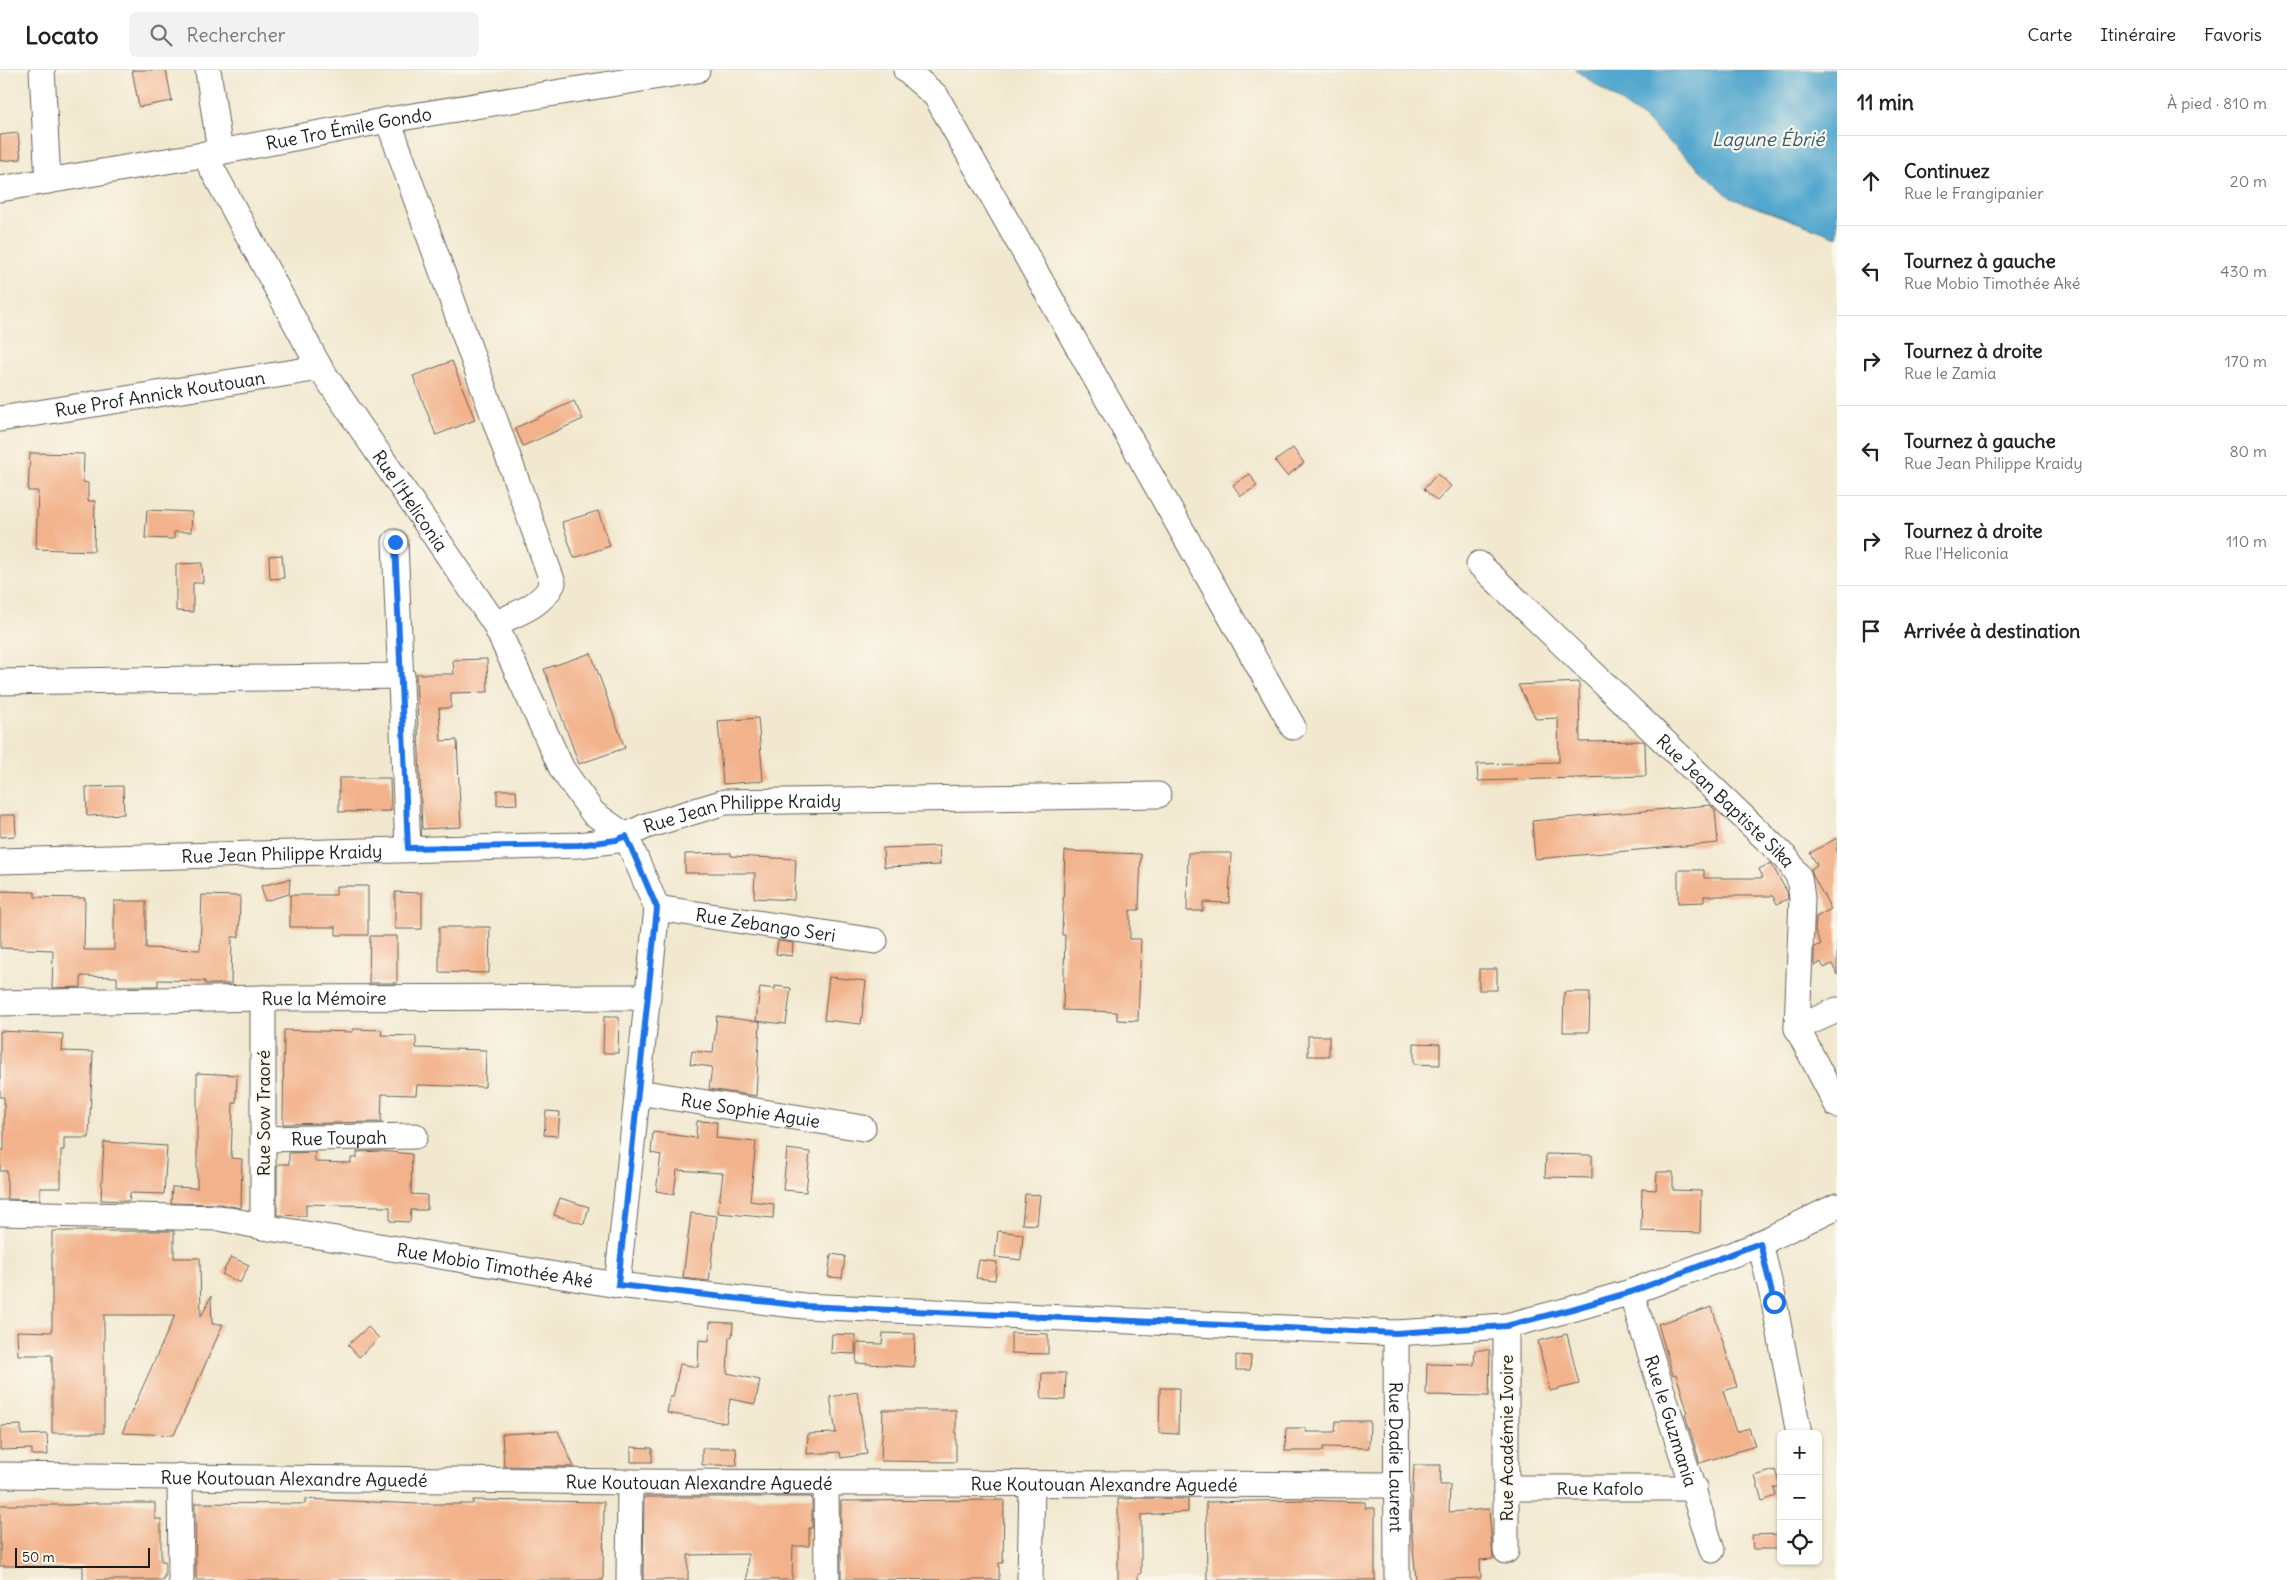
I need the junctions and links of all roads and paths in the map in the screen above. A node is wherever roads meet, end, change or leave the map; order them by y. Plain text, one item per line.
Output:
1 (42, 70) edge
2 (208, 70) edge
3 (697, 70) edge
4 (906, 70) edge
5 (388, 120) junction
6 (212, 153) junction
7 (48, 181) junction
8 (0, 188) edge
9 (320, 368) junction
10 (0, 419) edge
11 (395, 542) dead end
12 (1479, 564) dead end
13 (495, 624) junction
14 (402, 676) junction
15 (0, 682) edge
16 (1293, 727) dead end
17 (1158, 795) dead end
18 (626, 836) junction
19 (408, 848) junction
20 (0, 861) edge
21 (657, 908) junction
22 (874, 941) dead end
23 (648, 997) junction
24 (263, 998) junction
25 (0, 1003) edge
26 (1837, 1010) edge
27 (1797, 1028) junction
28 (638, 1092) junction
29 (1837, 1105) edge
30 (863, 1128) dead end
31 (415, 1136) dead end
32 (264, 1139) junction
33 (1837, 1206) edge
34 (0, 1213) edge
35 (263, 1227) junction
36 (1760, 1243) junction
37 (618, 1285) junction
38 (1631, 1292) junction
39 (1506, 1326) junction
40 (1396, 1333) junction
41 (1798, 1430) edge
42 (0, 1474) edge
43 (180, 1476) junction
44 (630, 1482) junction
45 (826, 1483) junction
46 (1032, 1484) junction
47 (1397, 1485) junction
48 (1506, 1488) junction
49 (1694, 1488) junction
50 (1712, 1550) dead end
51 (1506, 1551) dead end
52 (181, 1580) edge
53 (629, 1580) edge
54 (827, 1580) edge
55 (1030, 1580) edge
56 (1397, 1580) edge

1 - 7 street
2 - 6 street
3 - 5 street, Rue Tro Émile Gondo
4 - 16 street
5 - 6 street, Rue Tro Émile Gondo
5 - 13 street
6 - 7 street, Rue Tro Émile Gondo
6 - 9 street, Rue l'Heliconia
7 - 8 street, Rue Tro Émile Gondo
9 - 10 street, Rue Prof Annick Koutouan
9 - 13 street, Rue l'Heliconia
11 - 14 street, Rue l'Heliconia
12 - 27 street, Rue Jean Baptiste Sika
13 - 18 street, Rue l'Heliconia
14 - 15 street
14 - 19 street, Rue l'Heliconia
17 - 18 street, Rue Jean Philippe Kraidy
18 - 19 street, Rue Jean Philippe Kraidy
18 - 21 street
19 - 20 street, Rue Jean Philippe Kraidy
21 - 22 street, Rue Zebango Seri
21 - 23 street
23 - 24 street, Rue la Mémoire
23 - 28 street
24 - 25 street, Rue la Mémoire
24 - 32 street, Rue Sow Traoré
26 - 27 street
27 - 29 street, Rue Jean Baptiste Sika
28 - 30 street, Rue Sophie Aguie
28 - 37 street
31 - 32 street, Rue Toupah
32 - 35 street, Rue Sow Traoré
33 - 36 street, Rue Mobio Timothée Aké
34 - 35 street, Rue Mobio Timothée Aké
35 - 37 street, Rue Mobio Timothée Aké
36 - 38 street, Rue Mobio Timothée Aké
36 - 41 street
37 - 40 street, Rue Mobio Timothée Aké
38 - 39 street, Rue Mobio Timothée Aké
38 - 49 street, Rue le Guzmania
39 - 40 street, Rue Mobio Timothée Aké
39 - 48 street, Rue Académie Ivoire
40 - 47 street, Rue Dadie Laurent
42 - 43 street, Rue Koutouan Alexandre Aguedé
43 - 44 street, Rue Koutouan Alexandre Aguedé
43 - 52 street
44 - 45 street, Rue Koutouan Alexandre Aguedé
44 - 53 street
45 - 46 street, Rue Koutouan Alexandre Aguedé
45 - 54 street
46 - 47 street, Rue Koutouan Alexandre Aguedé
46 - 55 street
47 - 56 street, Rue Dadie Laurent
48 - 49 street, Rue Kafolo
48 - 51 street, Rue Académie Ivoire
49 - 50 street, Rue le Guzmania

